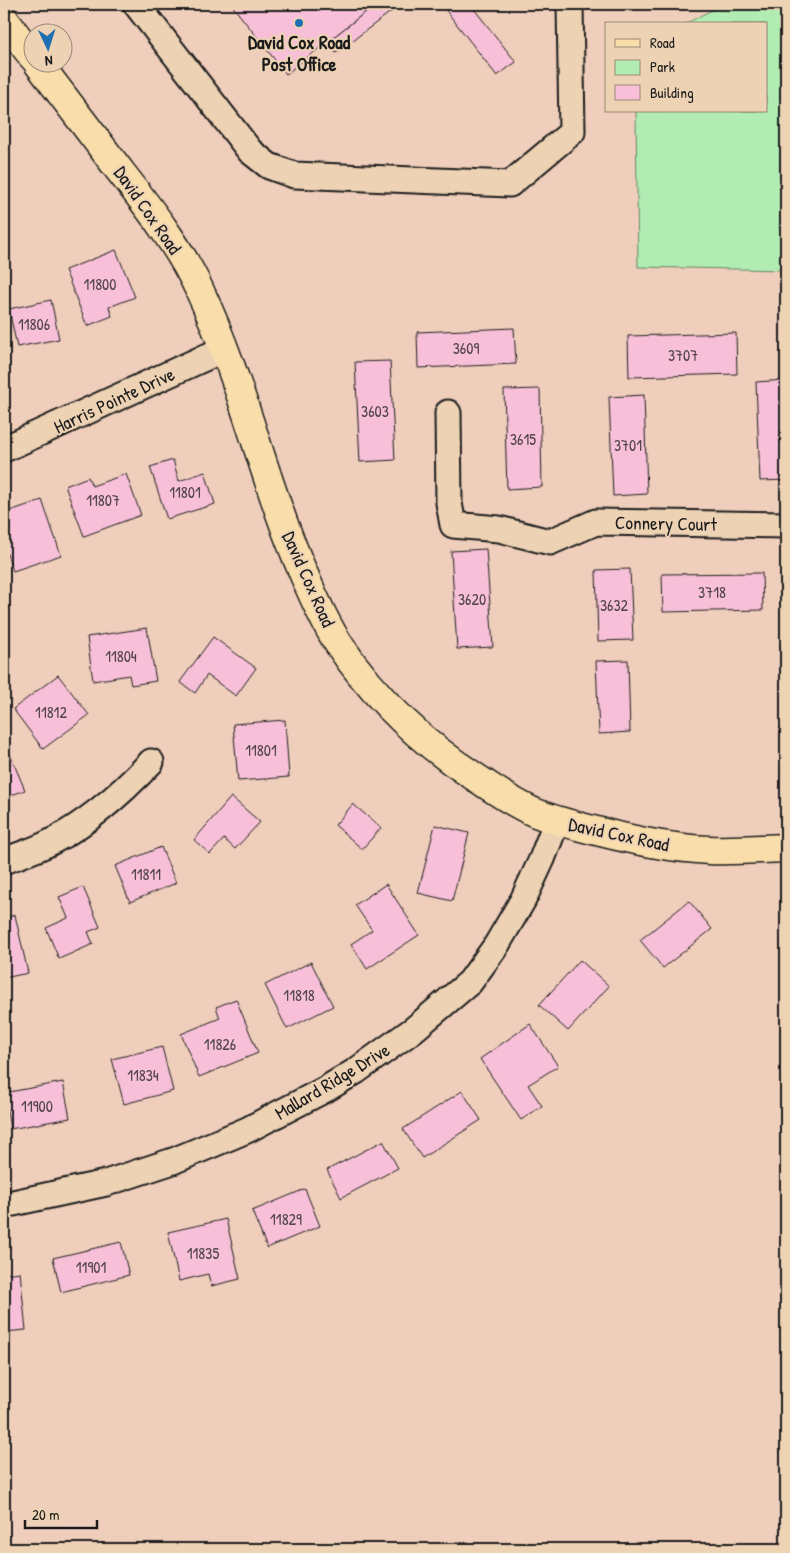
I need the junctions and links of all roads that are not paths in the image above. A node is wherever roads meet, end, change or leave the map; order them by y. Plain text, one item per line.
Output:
1 (136, 4) edge
2 (570, 4) edge
3 (4, 19) edge
4 (22, 43) edge
5 (46, 72) edge
6 (224, 349) junction
7 (448, 413) dead end
8 (4, 449) edge
9 (786, 524) edge
10 (151, 762) dead end
11 (556, 820) junction
12 (786, 848) edge
13 (4, 861) edge
14 (4, 1205) edge

1 - 2 street
3 - 4 main road
5 - 6 main road, David Cox Road
6 - 8 street, Harris Pointe Drive
6 - 11 main road, David Cox Road
7 - 9 street, Connery Court
10 - 13 street
11 - 12 main road, David Cox Road
11 - 14 street, Mallard Ridge Drive

